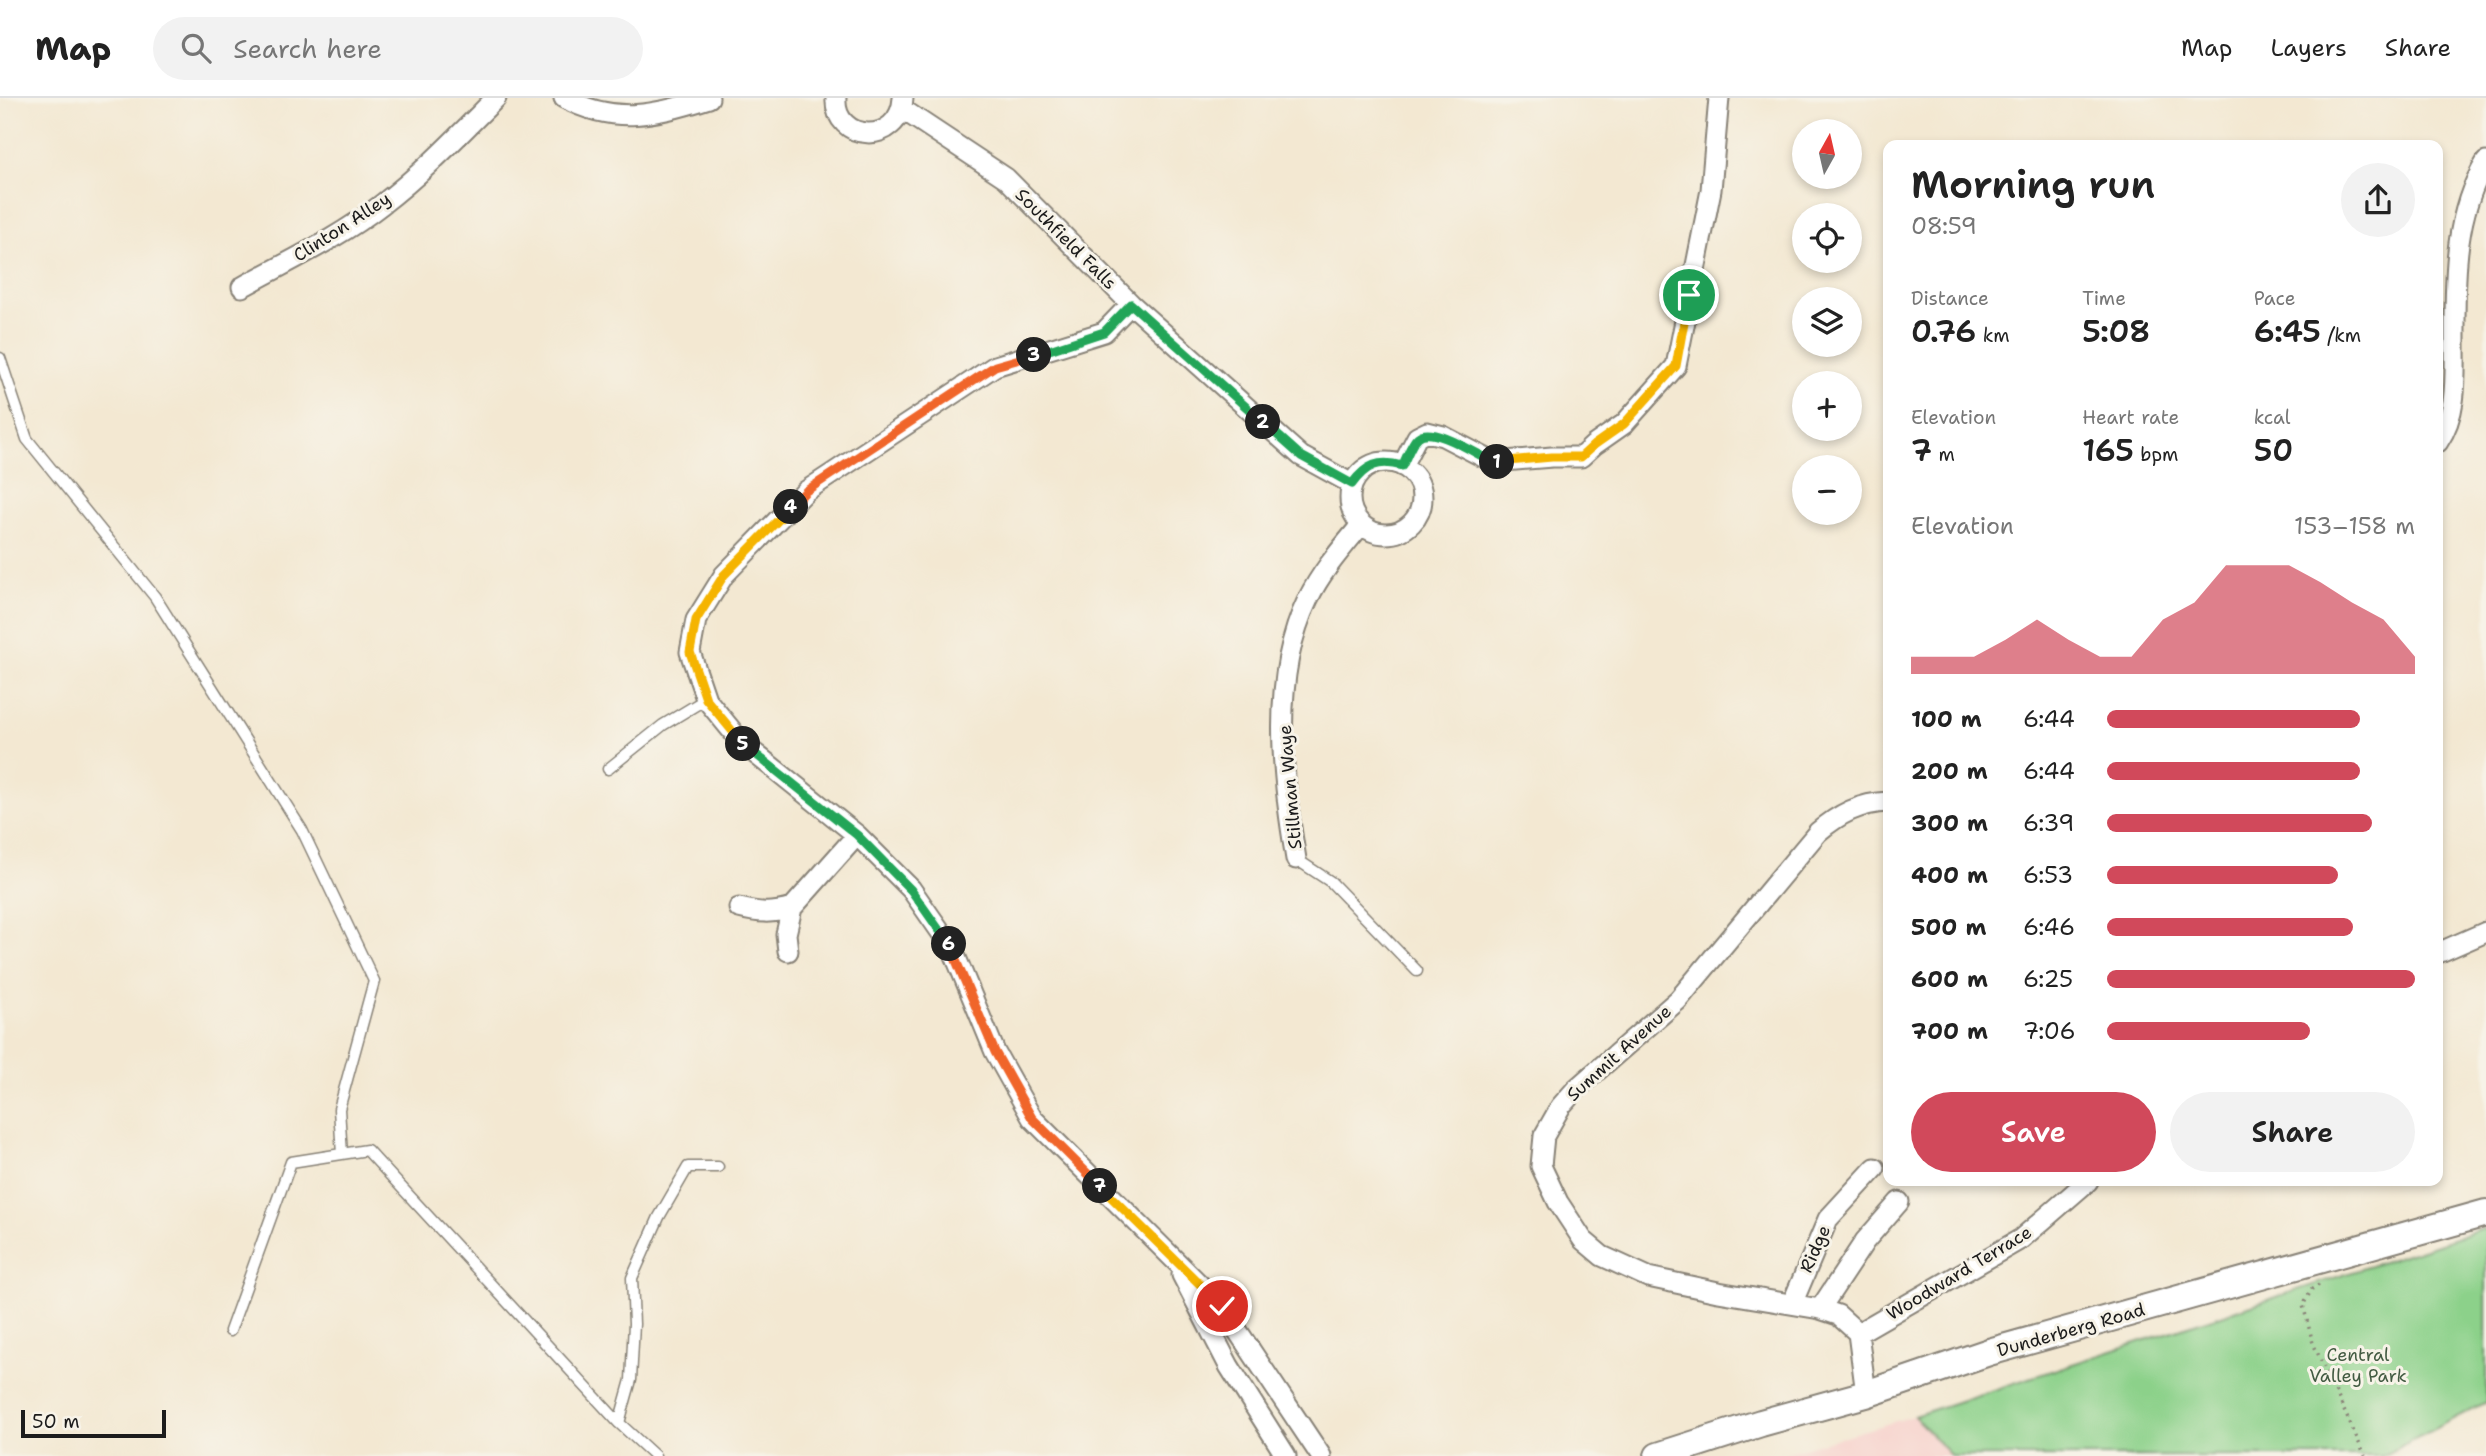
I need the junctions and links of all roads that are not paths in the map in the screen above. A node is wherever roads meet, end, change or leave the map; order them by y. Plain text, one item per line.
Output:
1 (496, 98) edge
2 (564, 98) edge
3 (709, 98) edge
4 (836, 98) edge
5 (1718, 98) edge
6 (903, 103) edge
7 (2486, 162) edge
8 (242, 287) dead end
9 (1131, 304) junction
10 (0, 358) edge
11 (2443, 434) edge
12 (1402, 466) junction
13 (1352, 484) junction
14 (1361, 525) junction
15 (706, 699) junction
16 (608, 769) dead end
17 (1883, 803) edge
18 (857, 835) junction
19 (1296, 859) joint
20 (738, 908) dead end
21 (792, 908) junction
22 (2486, 932) edge
23 (788, 951) dead end
24 (2443, 951) edge
25 (1417, 971) dead end
26 (342, 1154) junction
27 (719, 1167) dead end
28 (1875, 1168) dead end
29 (2082, 1186) edge
30 (1899, 1202) dead end
31 (2486, 1213) edge
32 (1175, 1262) junction
33 (1792, 1304) junction
34 (1819, 1309) junction
35 (230, 1331) dead end
36 (1858, 1333) junction
37 (1251, 1349) junction
38 (1228, 1362) junction
39 (1866, 1394) junction
40 (619, 1423) junction
41 (1318, 1455) edge
42 (656, 1456) edge
43 (1286, 1456) edge
44 (1658, 1456) edge

1 - 8 street, Clinton Alley
2 - 3 street
4 - 6 street
5 - 12 street
6 - 9 street, Southfield Falls
7 - 11 street
9 - 13 street, Southfield Falls
9 - 15 street
10 - 26 lane
12 - 13 street
12 - 14 street
13 - 14 street
14 - 19 street, Stillman Waye
15 - 16 lane
15 - 18 street
17 - 33 street, Summit Avenue
18 - 21 street
18 - 32 street
19 - 25 lane
20 - 21 street
21 - 23 street
22 - 24 street
26 - 35 lane
26 - 40 lane
27 - 40 lane
28 - 33 street, Ridge
29 - 36 street, Woodward Terrace
30 - 34 street
31 - 39 street, Dunderberg Road
32 - 37 street
32 - 38 street
33 - 34 street, Summit Avenue
34 - 36 street, Summit Avenue
36 - 39 street
37 - 38 street
37 - 41 street
38 - 43 street
39 - 44 street, Dunderberg Road
40 - 42 lane

